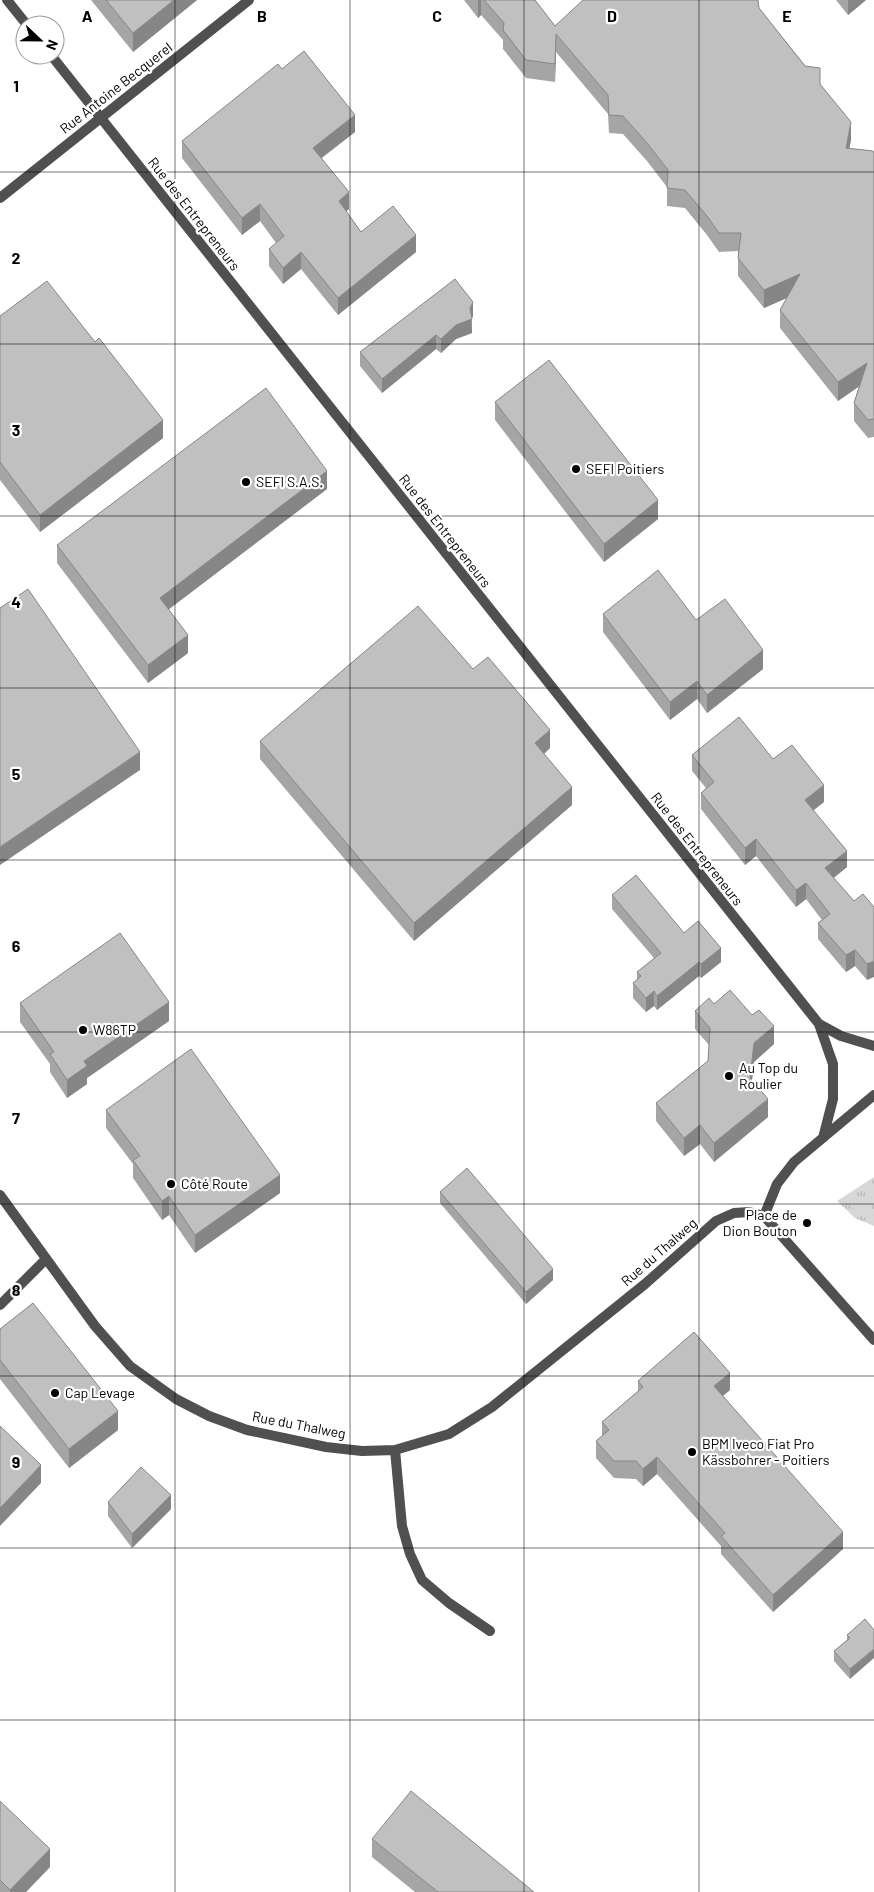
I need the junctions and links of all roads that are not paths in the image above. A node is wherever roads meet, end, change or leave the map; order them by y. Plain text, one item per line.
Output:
1 (8, 0) edge
2 (249, 0) edge
3 (19, 15) edge
4 (59, 65) edge
5 (101, 118) junction
6 (0, 198) edge
7 (819, 1024) junction
8 (874, 1046) edge
9 (874, 1096) edge
10 (823, 1138) junction
11 (0, 1195) edge
12 (764, 1216) junction
13 (46, 1259) junction
14 (0, 1305) edge
15 (874, 1340) edge
16 (395, 1450) junction
17 (490, 1630) dead end

1 - 3 street
2 - 5 street, Rue Antoine Becquerel
4 - 5 street, Rue des Entrepreneurs
5 - 6 street, Rue Antoine Becquerel
5 - 7 street, Rue des Entrepreneurs
7 - 8 street
7 - 10 street
9 - 10 street
10 - 12 street
11 - 13 street, Rue du Thalweg
12 - 15 street
12 - 16 street, Rue du Thalweg
13 - 14 street
13 - 16 street, Rue du Thalweg
16 - 17 street

